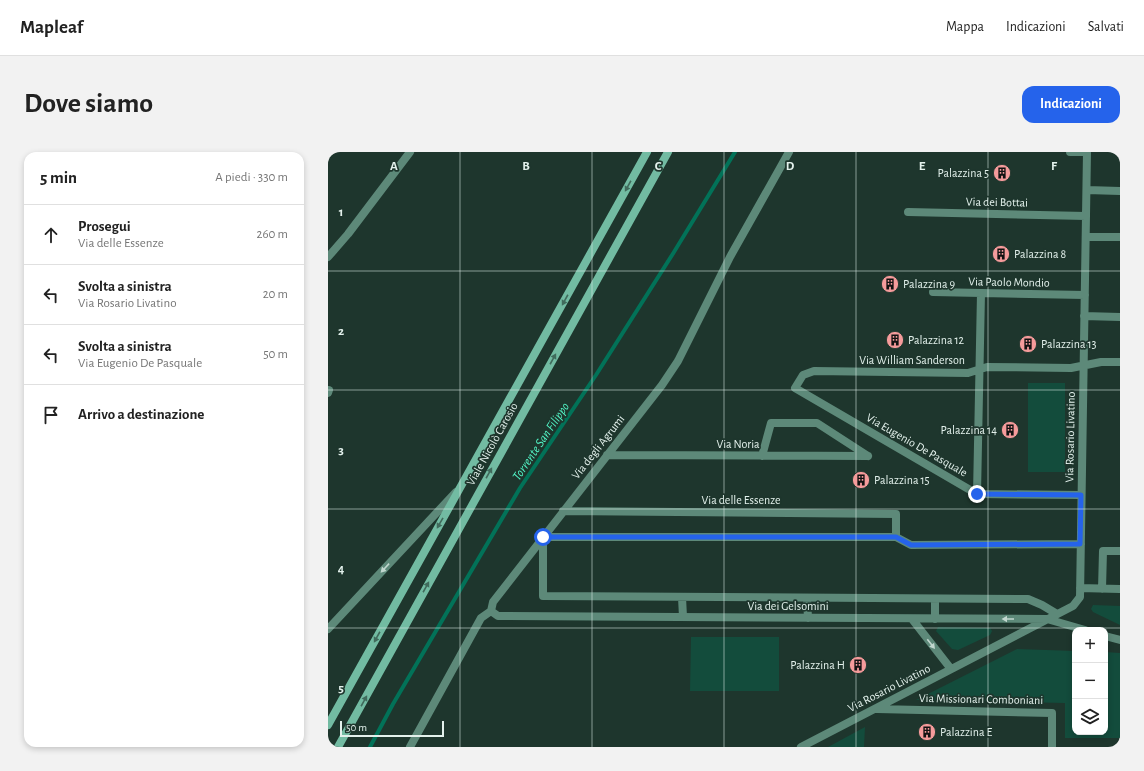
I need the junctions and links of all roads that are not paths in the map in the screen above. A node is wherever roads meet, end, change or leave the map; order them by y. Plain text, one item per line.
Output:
1 (410, 152) edge
2 (646, 152) edge
3 (668, 152) edge
4 (789, 152) edge
5 (1070, 152) edge
6 (1087, 152) edge
7 (1087, 190) junction
8 (1120, 191) edge
9 (908, 212) dead end
10 (1086, 216) junction
11 (1086, 237) junction
12 (1120, 237) edge
13 (328, 257) edge
14 (933, 292) dead end
15 (981, 293) junction
16 (1085, 295) junction
17 (1084, 316) junction
18 (1120, 317) edge
19 (1120, 362) edge
20 (1084, 365) junction
21 (979, 370) junction
22 (796, 388) joint
23 (607, 455) junction
24 (762, 456) junction
25 (460, 489) junction
26 (977, 494) junction
27 (1081, 495) junction
28 (563, 511) junction
29 (543, 537) junction
30 (896, 537) junction
31 (1080, 544) junction
32 (1120, 551) edge
33 (1080, 588) junction
34 (1102, 589) junction
35 (1120, 589) edge
36 (682, 597) junction
37 (807, 598) junction
38 (935, 599) junction
39 (491, 611) junction
40 (1057, 614) junction
41 (683, 617) junction
42 (808, 618) junction
43 (912, 619) junction
44 (935, 619) junction
45 (1047, 619) junction
46 (1075, 627) edge
47 (328, 629) edge
48 (1108, 637) edge
49 (1120, 640) edge
50 (951, 669) junction
51 (875, 709) junction
52 (328, 725) edge
53 (338, 747) edge
54 (410, 747) edge
55 (801, 747) edge
56 (1052, 747) edge

1 - 13 street
2 -> 25 main road, Viale Nicolò Carosio
53 -> 3 main road, Viale Nicolò Carosio
4 - 23 street, Via degli Agrumi
5 - 6 street
6 - 7 street, Via Rosario Livatino
7 - 8 street
7 - 10 street, Via Rosario Livatino
9 - 10 street, Via dei Bottai
10 - 11 street, Via Rosario Livatino
11 - 12 street
11 - 16 street, Via Rosario Livatino
14 - 15 street, Via Paolo Mondio
15 - 16 street, Via Paolo Mondio
15 - 21 street
16 - 17 street, Via Rosario Livatino
17 - 18 street
17 - 20 street, Via Rosario Livatino
19 - 20 street, Via William Sanderson
20 - 21 street, Via William Sanderson
20 - 27 street, Via Rosario Livatino
21 - 22 street, Via William Sanderson
21 - 26 street
22 - 26 street, Via Eugenio De Pasquale
23 - 24 street, Via Noria
23 - 28 street, Via degli Agrumi
24 - 24 street, Via Noria
25 -> 47 street
25 -> 52 main road, Viale Nicolò Carosio
26 - 27 street, Via Eugenio De Pasquale
27 - 31 street, Via Rosario Livatino
28 - 29 street, Via degli Agrumi
28 - 30 street, Via delle Essenze
29 - 30 street
29 - 36 street, Via dei Gelsomini
29 - 39 street, Via degli Agrumi
30 - 31 street
31 - 33 street, Via Rosario Livatino
32 - 34 street
33 - 34 street
33 - 40 street, Via Rosario Livatino
34 - 35 street
36 - 37 street, Via dei Gelsomini
36 - 41 street
37 - 38 street, Via dei Gelsomini
37 - 42 street
38 - 40 street, Via dei Gelsomini
38 - 44 street
39 - 41 street, Via dei Gelsomini
39 - 54 street, Via degli Agrumi
40 - 45 street, Via Rosario Livatino
41 - 42 street, Via dei Gelsomini
42 - 43 street, Via dei Gelsomini
43 - 44 street, Via dei Gelsomini
43 -> 50 street
45 -> 44 street, Via dei Gelsomini
45 - 46 street, Via dei Gelsomini
45 - 50 street, Via Rosario Livatino
48 - 49 street
50 - 51 street, Via Rosario Livatino
51 - 55 street, Via Rosario Livatino
51 - 56 street, Via Missionari Comboniani

